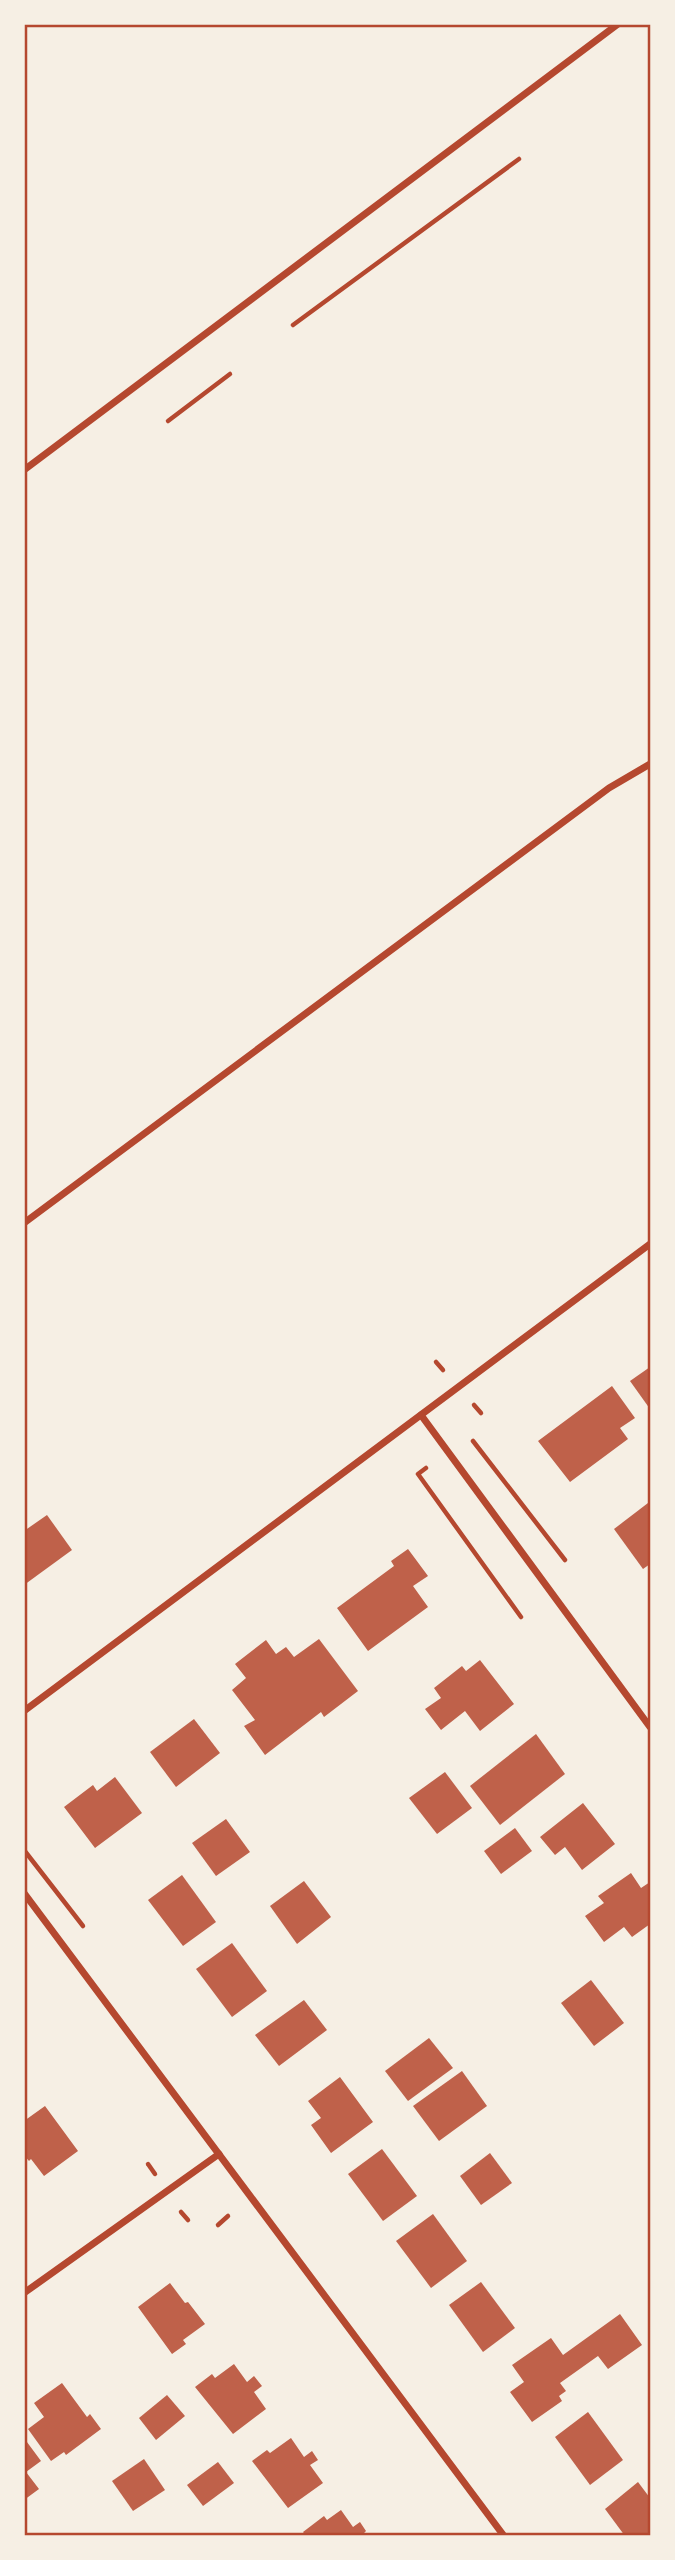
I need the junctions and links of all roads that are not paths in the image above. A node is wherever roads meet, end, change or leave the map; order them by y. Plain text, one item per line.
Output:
1 (618, 24) edge
2 (24, 470) edge
3 (650, 764) edge
4 (24, 1223) edge
5 (650, 1244) edge
6 (421, 1415) junction
7 (24, 1711) edge
8 (650, 1727) edge
9 (24, 1893) edge
10 (219, 2154) junction
11 (24, 2293) edge
12 (504, 2536) edge

1 - 2 street
3 - 4 street
5 - 6 street
6 - 7 street
6 - 8 street
9 - 10 street
10 - 11 street
10 - 12 street

